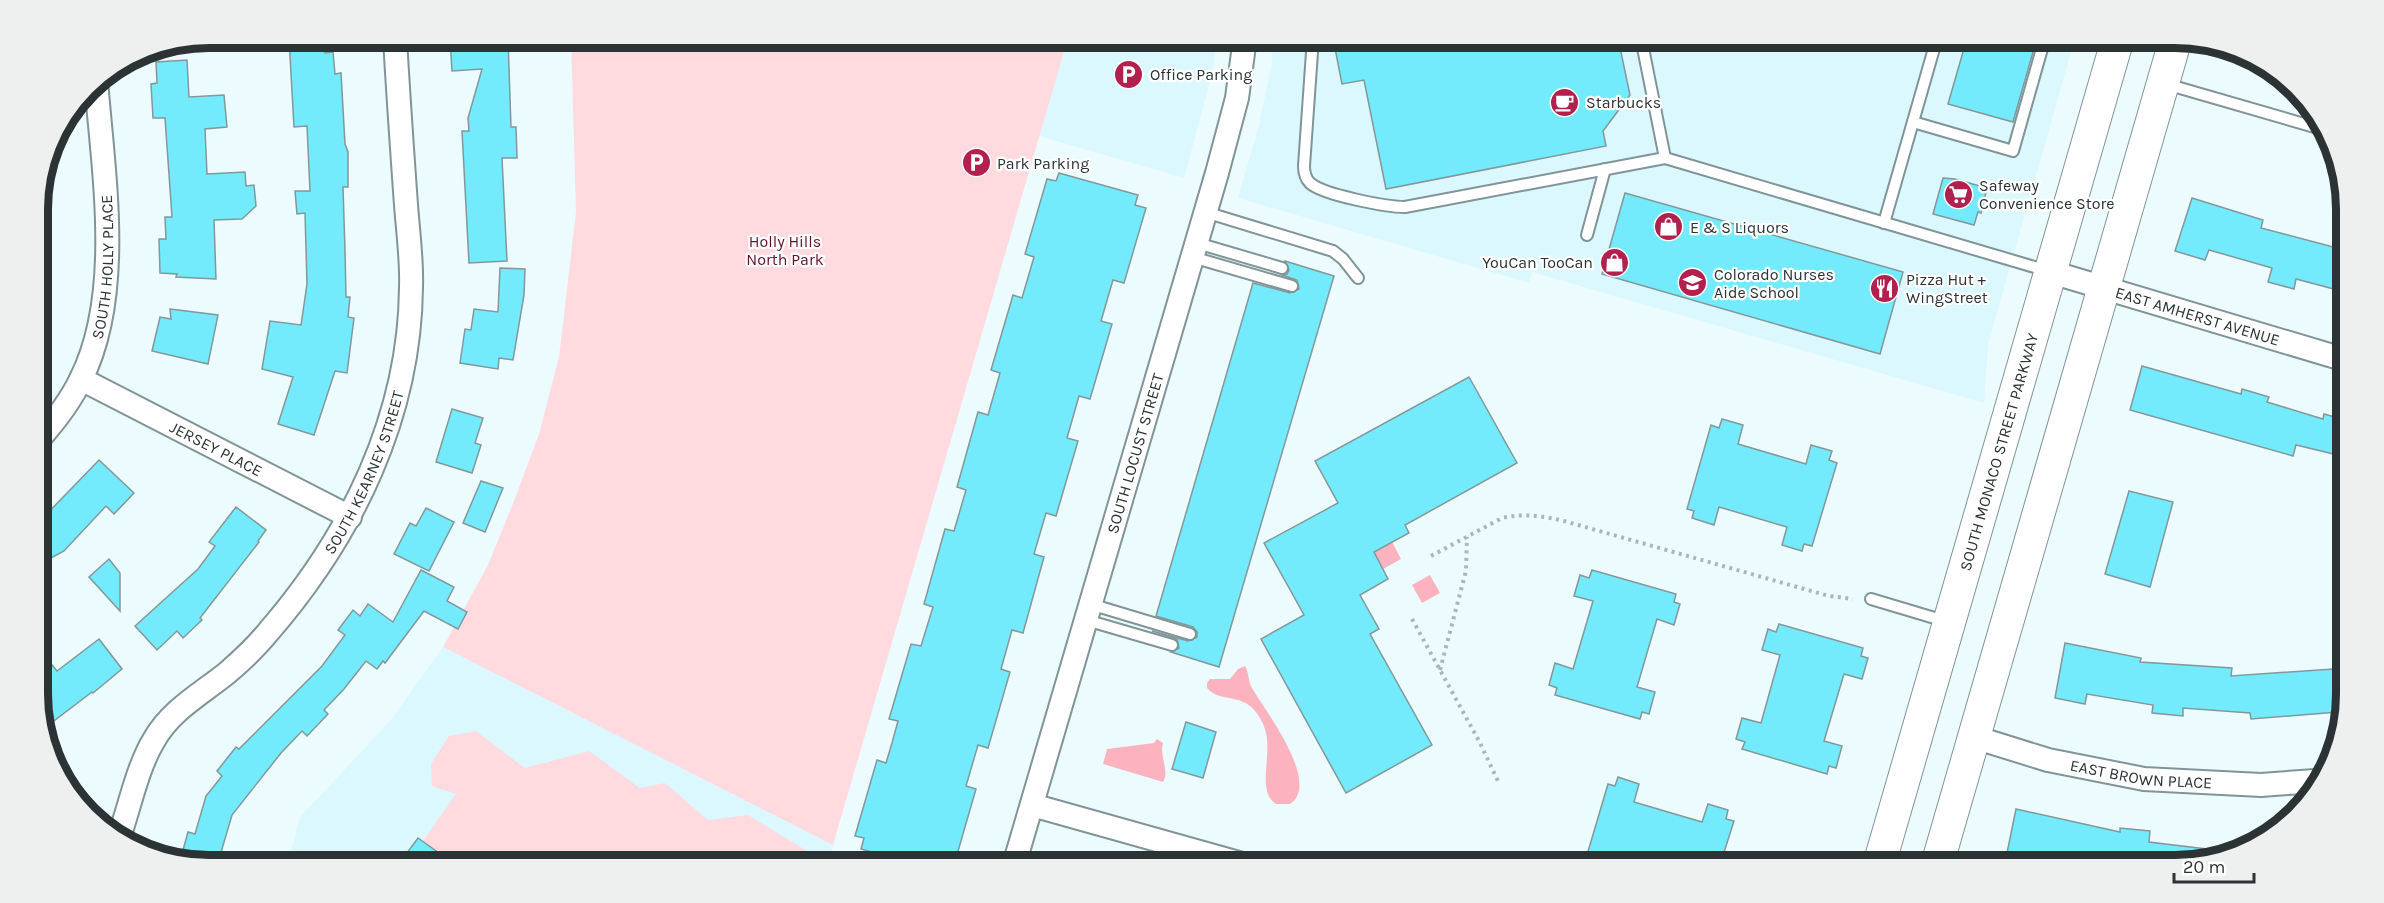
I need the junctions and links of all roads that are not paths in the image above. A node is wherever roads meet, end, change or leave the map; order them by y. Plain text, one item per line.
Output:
1 (396, 48) edge
2 (1244, 48) edge
3 (1312, 48) edge
4 (1643, 48) edge
5 (1934, 48) edge
6 (2042, 48) edge
7 (2115, 48) edge
8 (2173, 48) edge
9 (2163, 83) junction
10 (97, 93) edge
11 (1913, 122) junction
12 (2312, 126) edge
13 (1665, 158) junction
14 (1605, 169) junction
15 (1205, 212) junction
16 (1884, 223) junction
17 (1587, 235) dead end
18 (1194, 250) junction
19 (1282, 268) dead end
20 (2051, 272) junction
21 (1358, 278) dead end
22 (1292, 286) dead end
23 (2104, 288) junction
24 (2336, 357) edge
25 (81, 379) junction
26 (48, 429) edge
27 (350, 518) junction
28 (1871, 599) road end
29 (1088, 612) junction
30 (1950, 623) junction
31 (1190, 634) dead end
32 (1172, 645) dead end
33 (1974, 737) junction
34 (2310, 780) edge
35 (1032, 805) junction
36 (117, 825) edge
37 (1017, 855) edge
38 (1210, 855) edge
39 (1882, 855) edge
40 (1940, 855) edge

1 - 27 street, SOUTH KEARNEY STREET
2 - 15 street, SOUTH LOCUST STREET
3 - 14 lane
4 - 13 lane
5 - 11 lane
6 - 11 lane
7 - 20 main road, SOUTH MONACO STREET PARKWAY
8 - 9 main road
9 - 12 lane
9 - 23 main road
10 - 25 street, SOUTH HOLLY PLACE
11 - 16 lane
13 - 14 lane
13 - 16 lane
14 - 17 lane
15 - 18 street, SOUTH LOCUST STREET
15 - 21 lane
16 - 20 lane
18 - 19 lane
18 - 22 lane
18 - 29 street, SOUTH LOCUST STREET
20 - 23 street, EAST AMHERST AVENUE
20 - 30 main road, SOUTH MONACO STREET PARKWAY
23 - 24 street, EAST AMHERST AVENUE
23 - 33 main road
25 - 26 street, SOUTH HOLLY PLACE
25 - 27 street, JERSEY PLACE
27 - 36 street, SOUTH KEARNEY STREET
28 - 30 lane
29 - 31 lane
29 - 32 lane
29 - 35 street, SOUTH LOCUST STREET
30 - 39 main road, SOUTH MONACO STREET PARKWAY
33 - 34 street, EAST BROWN PLACE
33 - 40 main road
35 - 37 street, SOUTH LOCUST STREET
35 - 38 street

